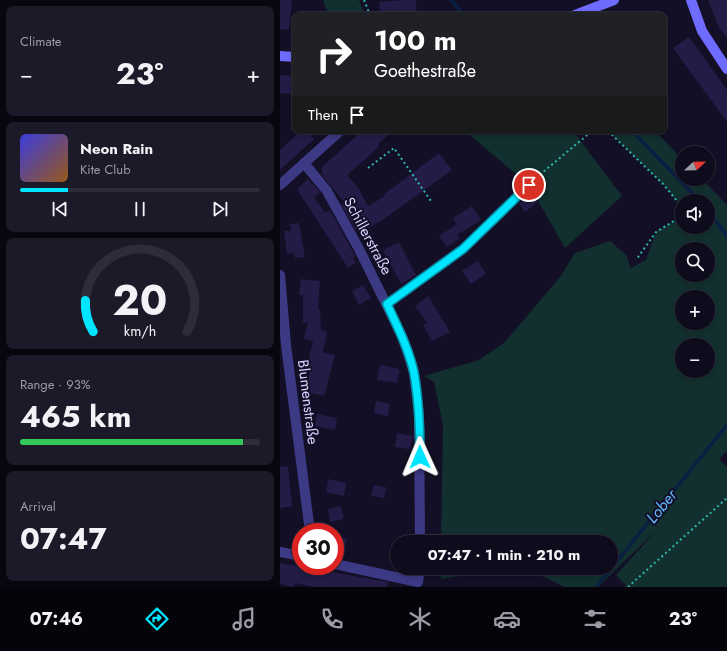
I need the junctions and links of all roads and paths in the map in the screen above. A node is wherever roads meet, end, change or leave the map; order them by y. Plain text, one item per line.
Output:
1 (364, 0) edge
2 (614, 0) edge
3 (691, 0) edge
4 (369, 12) edge
5 (583, 12) edge
6 (280, 56) edge
7 (292, 57) edge
8 (727, 69) edge
9 (337, 134) edge
10 (588, 134) edge
11 (611, 134) edge
12 (304, 163) junction
13 (368, 168) dead end
14 (280, 185) edge
15 (529, 185) joint
16 (431, 201) dead end
17 (636, 260) dead end
18 (280, 275) edge
19 (387, 304) junction
20 (727, 498) edge
21 (309, 523) edge
22 (420, 535) edge
23 (280, 552) edge
24 (292, 554) edge
25 (344, 566) edge
26 (419, 575) edge
27 (628, 587) edge

1 - 4 path
2 - 5 street
3 - 8 street
6 - 7 street
9 - 12 street
10 - 15 path
11 - 17 path
12 - 14 street
12 - 19 street, Schillerstraße
13 - 16 path
15 - 19 street
18 - 21 street, Blumenstraße
19 - 22 street, Schillerstraße
20 - 27 path
23 - 24 street
25 - 26 street

